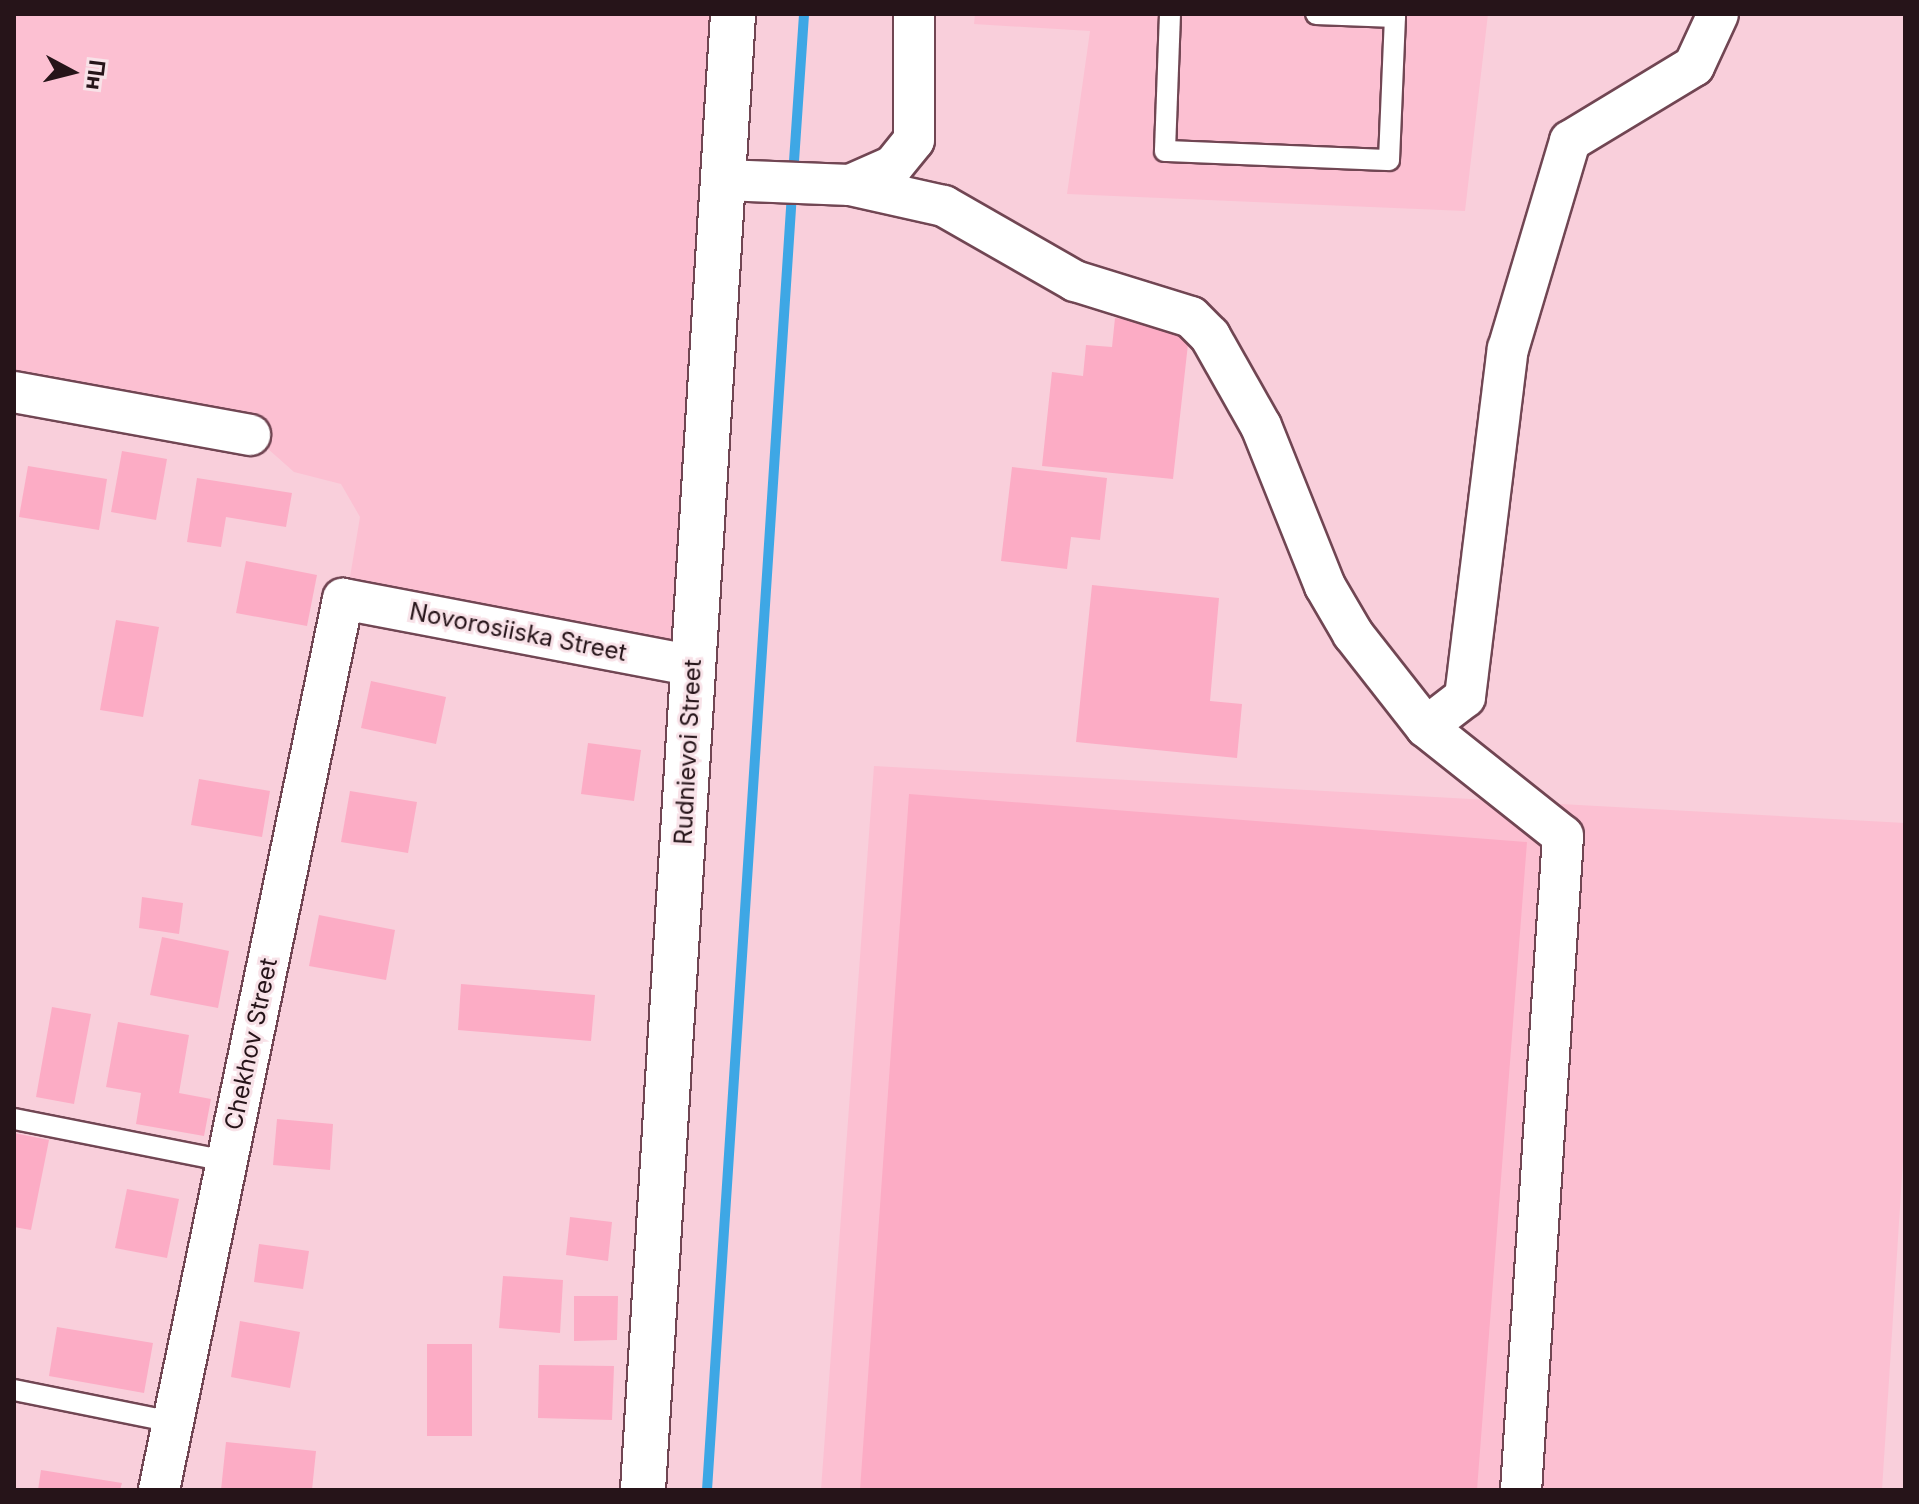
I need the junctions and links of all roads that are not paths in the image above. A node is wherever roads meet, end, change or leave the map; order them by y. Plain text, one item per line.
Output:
1 (733, 14) edge
2 (914, 14) edge
3 (1170, 14) edge
4 (1316, 14) edge
5 (1718, 14) edge
6 (1378, 15) edge
7 (723, 180) junction
8 (850, 185) junction
9 (14, 392) edge
10 (250, 435) dead end
11 (343, 599) joint
12 (693, 666) junction
13 (1426, 727) junction
14 (14, 1119) edge
15 (227, 1161) junction
16 (14, 1390) edge
17 (173, 1422) junction
18 (159, 1490) edge
19 (643, 1490) edge
20 (1521, 1490) edge

1 - 7 street, Rudnievoi Street
2 - 8 street
3 - 6 lane
4 - 6 lane
5 - 13 street
7 - 8 street
7 - 12 street, Rudnievoi Street
8 - 13 street
9 - 10 street
11 - 12 street, Novorosiiska Street
11 - 15 street, Chekhov Street
12 - 19 street, Rudnievoi Street
13 - 20 street
14 - 15 lane
15 - 17 street, Chekhov Street
16 - 17 lane
17 - 18 street, Chekhov Street

